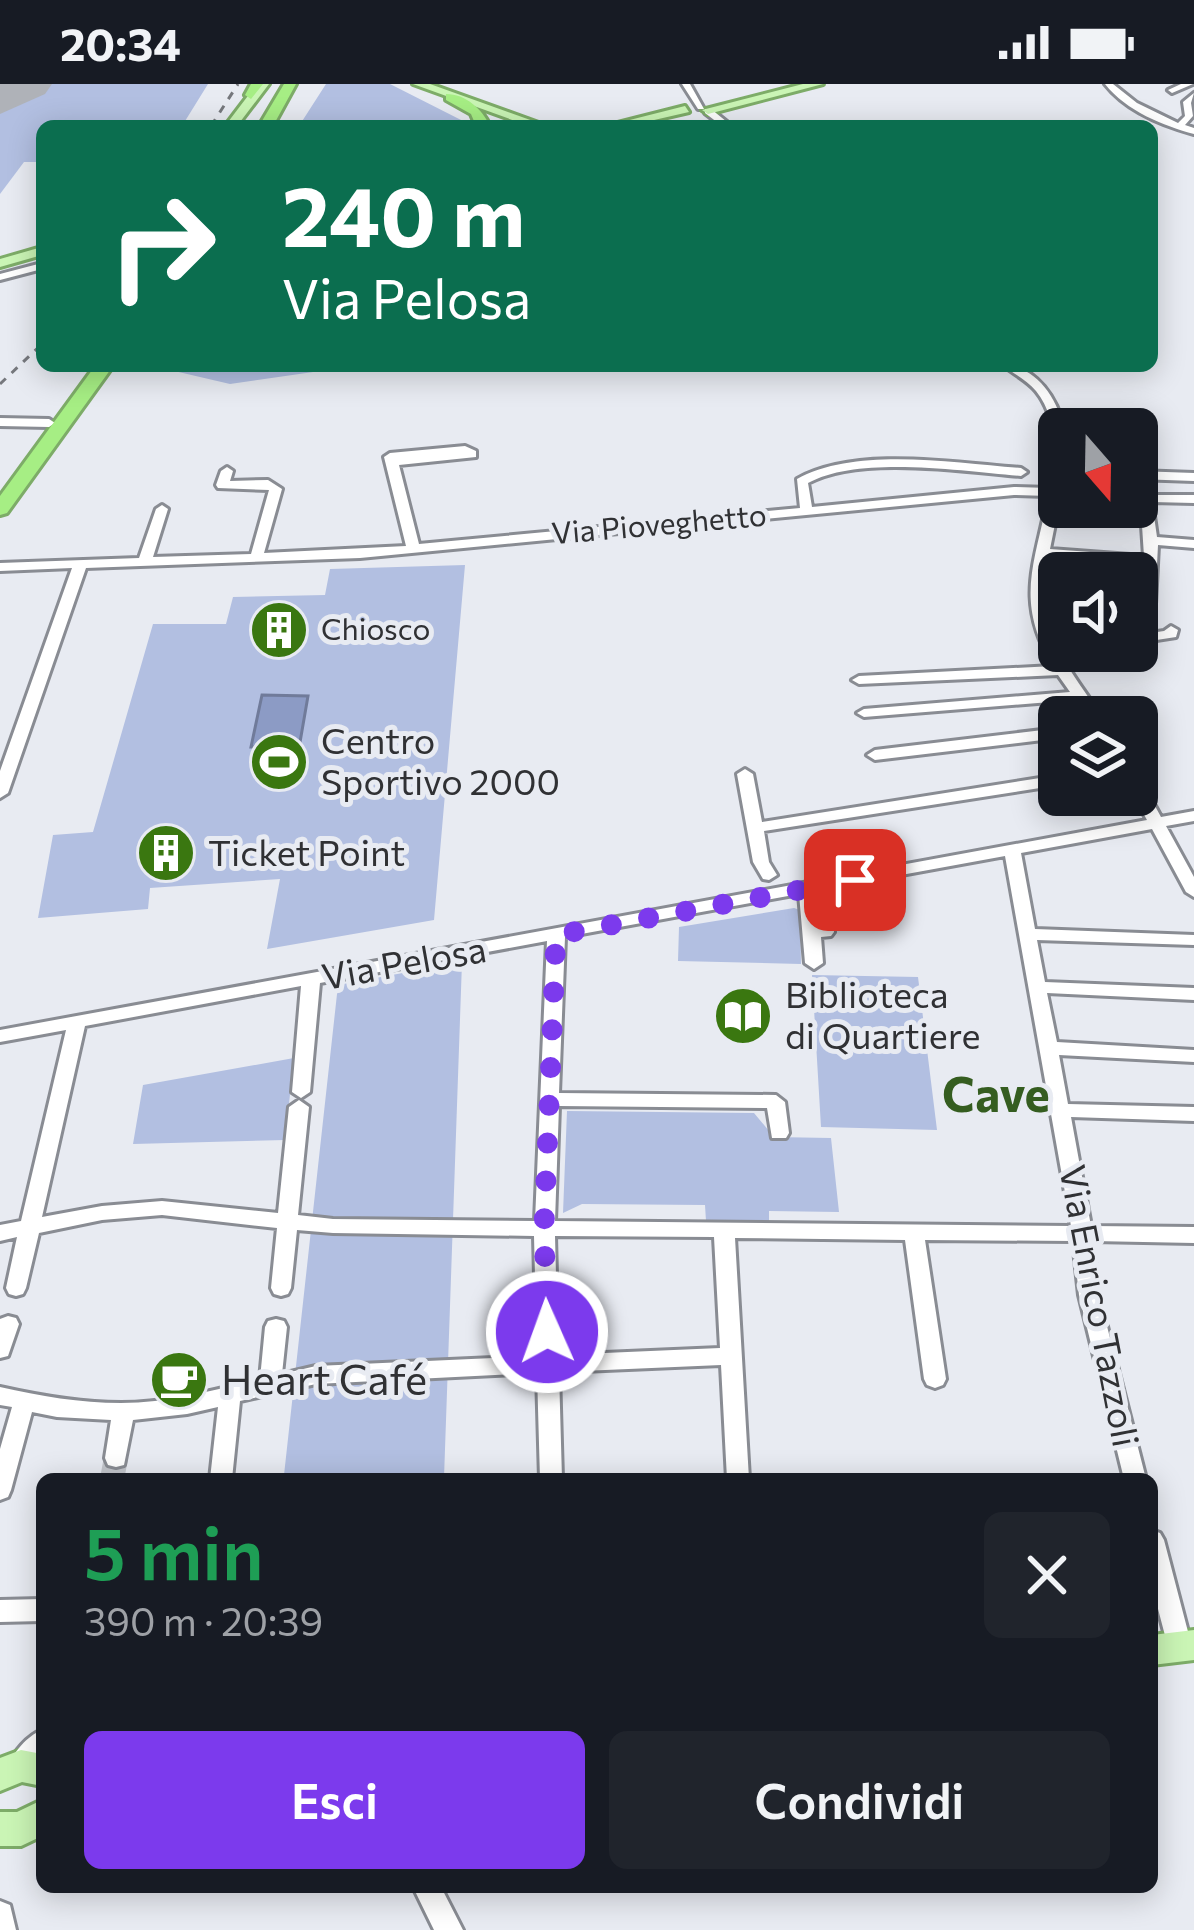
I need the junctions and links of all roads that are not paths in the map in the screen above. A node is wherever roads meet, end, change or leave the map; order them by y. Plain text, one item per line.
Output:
1 (295, 84) edge
2 (419, 84) edge
3 (430, 84) edge
4 (817, 84) edge
5 (1109, 84) edge
6 (1189, 84) edge
7 (261, 87) edge
8 (1172, 90) dead end
9 (447, 95) junction
10 (1194, 96) edge
11 (482, 109) junction
12 (700, 109) edge
13 (236, 120) edge
14 (253, 120) edge
15 (274, 120) edge
16 (480, 120) edge
17 (503, 120) edge
18 (520, 120) edge
19 (650, 120) edge
20 (1176, 124) junction
21 (1194, 131) edge
22 (36, 254) edge
23 (5, 262) edge
24 (36, 268) edge
25 (0, 277) edge
26 (87, 372) edge
27 (100, 372) edge
28 (1021, 372) edge
29 (1054, 408) edge
30 (0, 422) edge
31 (49, 423) junction
32 (392, 462) junction
33 (227, 471) dead end
34 (1021, 472) dead end
35 (1158, 476) edge
36 (1194, 477) edge
37 (0, 488) edge
38 (1038, 492) edge
39 (1194, 499) edge
40 (0, 509) edge
41 (162, 509) dead end
42 (806, 513) junction
43 (1047, 528) edge
44 (1151, 540) junction
45 (1194, 544) edge
46 (414, 549) junction
47 (1043, 552) edge
48 (1150, 552) edge
49 (256, 559) junction
50 (144, 563) junction
51 (80, 565) junction
52 (0, 568) edge
53 (1171, 630) dead end
54 (1158, 636) edge
55 (1038, 671) edge
56 (1065, 672) edge
57 (859, 680) dead end
58 (1081, 695) joint
59 (863, 713) dead end
60 (1038, 736) edge
61 (875, 755) dead end
62 (745, 774) dead end
63 (1038, 783) edge
64 (0, 793) edge
65 (1154, 816) edge
66 (1194, 816) edge
67 (1158, 822) junction
68 (754, 828) junction
69 (1012, 850) junction
70 (1188, 867) edge
71 (769, 874) dead end
72 (814, 887) junction
73 (1194, 892) edge
74 (1029, 934) junction
75 (556, 935) junction
76 (1194, 940) edge
77 (814, 963) dead end
78 (311, 979) junction
79 (1038, 987) junction
80 (1194, 994) edge
81 (77, 1022) junction
82 (0, 1036) edge
83 (1050, 1048) junction
84 (1194, 1056) edge
85 (549, 1099) junction
86 (1061, 1110) junction
87 (1194, 1114) edge
88 (779, 1133) dead end
89 (285, 1223) junction
90 (544, 1227) junction
91 (724, 1228) junction
92 (28, 1229) junction
93 (914, 1231) junction
94 (0, 1233) edge
95 (1194, 1234) edge
96 (1083, 1235) junction
97 (16, 1288) dead end
98 (281, 1288) dead end
99 (8, 1324) dead end
100 (276, 1327) dead end
101 (0, 1350) edge
102 (730, 1360) junction
103 (548, 1366) junction
104 (935, 1379) dead end
105 (270, 1385) junction
106 (230, 1395) junction
107 (12, 1399) edge
108 (123, 1412) junction
109 (116, 1458) tunnel mouth
110 (222, 1473) edge
111 (551, 1473) edge
112 (739, 1473) edge
113 (1134, 1473) edge
114 (0, 1490) edge
115 (1158, 1567) edge
116 (36, 1610) edge
117 (0, 1611) edge
118 (1176, 1647) edge
119 (36, 1820) edge
120 (0, 1829) edge
121 (431, 1893) edge
122 (0, 1916) edge
123 (2, 1930) edge
124 (449, 1930) edge

1 - 15 highway
2 - 9 main road
3 - 9 highway
4 - 12 main road
5 - 20 street
6 - 8 street
7 - 13 main road
7 - 14 highway
9 - 11 main road
9 - 16 highway
10 - 20 street
11 - 17 main road
11 - 18 main road
12 - 19 main road
20 - 21 street
22 - 23 main road
24 - 25 street
26 - 31 highway
27 - 40 highway
28 - 29 street
30 - 31 street
31 - 37 highway
32 - 32 street
32 - 46 street
33 - 49 street
34 - 42 street, Via Pioveghetto
35 - 36 street
38 - 42 street
39 - 44 street
41 - 50 street
42 - 46 street, Via Pioveghetto
43 - 47 street
44 - 45 street
44 - 48 street
46 - 49 street, Via Pioveghetto
49 - 50 street, Via Pioveghetto
50 - 51 street, Via Pioveghetto
51 - 52 street, Via Pioveghetto
51 - 64 street
53 - 54 street
55 - 57 street
56 - 58 street
58 - 59 street
60 - 61 street
62 - 68 street
63 - 68 street
65 - 67 street
66 - 67 street, Via Pelosa
67 - 69 street, Via Pelosa
67 - 70 street
68 - 71 street
69 - 72 street, Via Pelosa
69 - 74 street, Via Enrico Tazzoli
70 - 73 street
72 - 75 street, Via Pelosa
72 - 77 street
74 - 76 street
74 - 79 street, Via Enrico Tazzoli
75 - 78 street, Via Pelosa
75 - 85 street
78 - 81 street, Via Pelosa
78 - 89 street
79 - 80 street
79 - 83 street, Via Enrico Tazzoli
81 - 82 street, Via Pelosa
81 - 92 street
83 - 84 street
83 - 86 street, Via Enrico Tazzoli
85 - 88 street
85 - 90 street
86 - 87 street
86 - 96 street, Via Enrico Tazzoli
89 - 90 street
89 - 92 street
89 - 98 street
90 - 91 street
90 - 103 street
91 - 93 street
91 - 102 street
92 - 94 street
92 - 97 street
93 - 96 street
93 - 104 street
95 - 96 street
96 - 113 street, Via Enrico Tazzoli
99 - 101 street
100 - 105 street
102 - 103 street
102 - 112 street
103 - 105 street
103 - 111 street
105 - 106 street
106 - 108 street
106 - 110 street
107 - 108 street
107 - 114 street
108 - 109 street
115 - 118 street
116 - 117 street
119 - 120 main road
121 - 124 street
122 - 123 street

